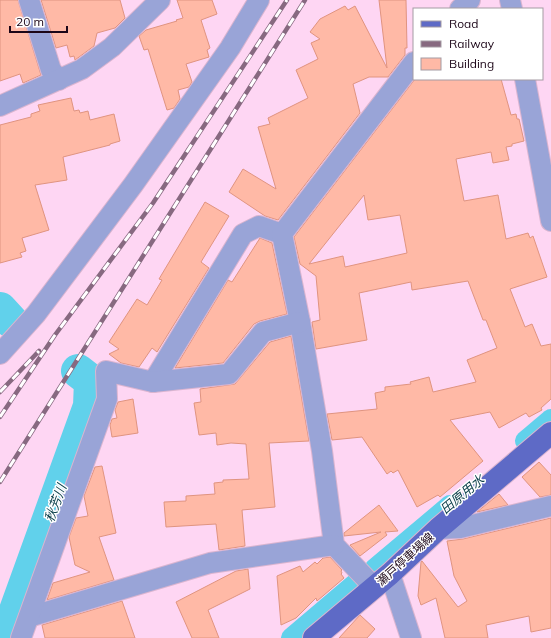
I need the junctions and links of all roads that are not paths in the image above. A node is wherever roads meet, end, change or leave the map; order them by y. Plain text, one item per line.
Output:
1 (29, 0) edge
2 (160, 0) edge
3 (259, 0) edge
4 (470, 0) edge
5 (461, 8) edge
6 (413, 63) edge
7 (59, 80) junction
8 (525, 80) edge
9 (0, 106) edge
10 (551, 221) edge
11 (282, 234) junction
12 (300, 322) junction
13 (2, 346) edge
14 (153, 382) junction
15 (551, 433) edge
16 (551, 506) edge
17 (438, 529) junction
18 (334, 545) junction
19 (382, 580) junction
20 (29, 617) junction
21 (21, 638) edge
22 (314, 638) edge
23 (411, 638) edge

1 - 7 street
2 - 7 street
3 - 13 street
4 - 5 street
6 - 11 street
7 - 9 street
8 - 10 street
11 - 12 street
11 - 14 street
12 - 14 street
12 - 18 street
14 - 20 street
15 - 17 main road, 瀬戸停車場線
16 - 17 street
17 - 19 main road, 瀬戸停車場線
18 - 19 street
18 - 20 street
19 - 22 main road, 瀬戸停車場線
19 - 23 street
20 - 21 street

